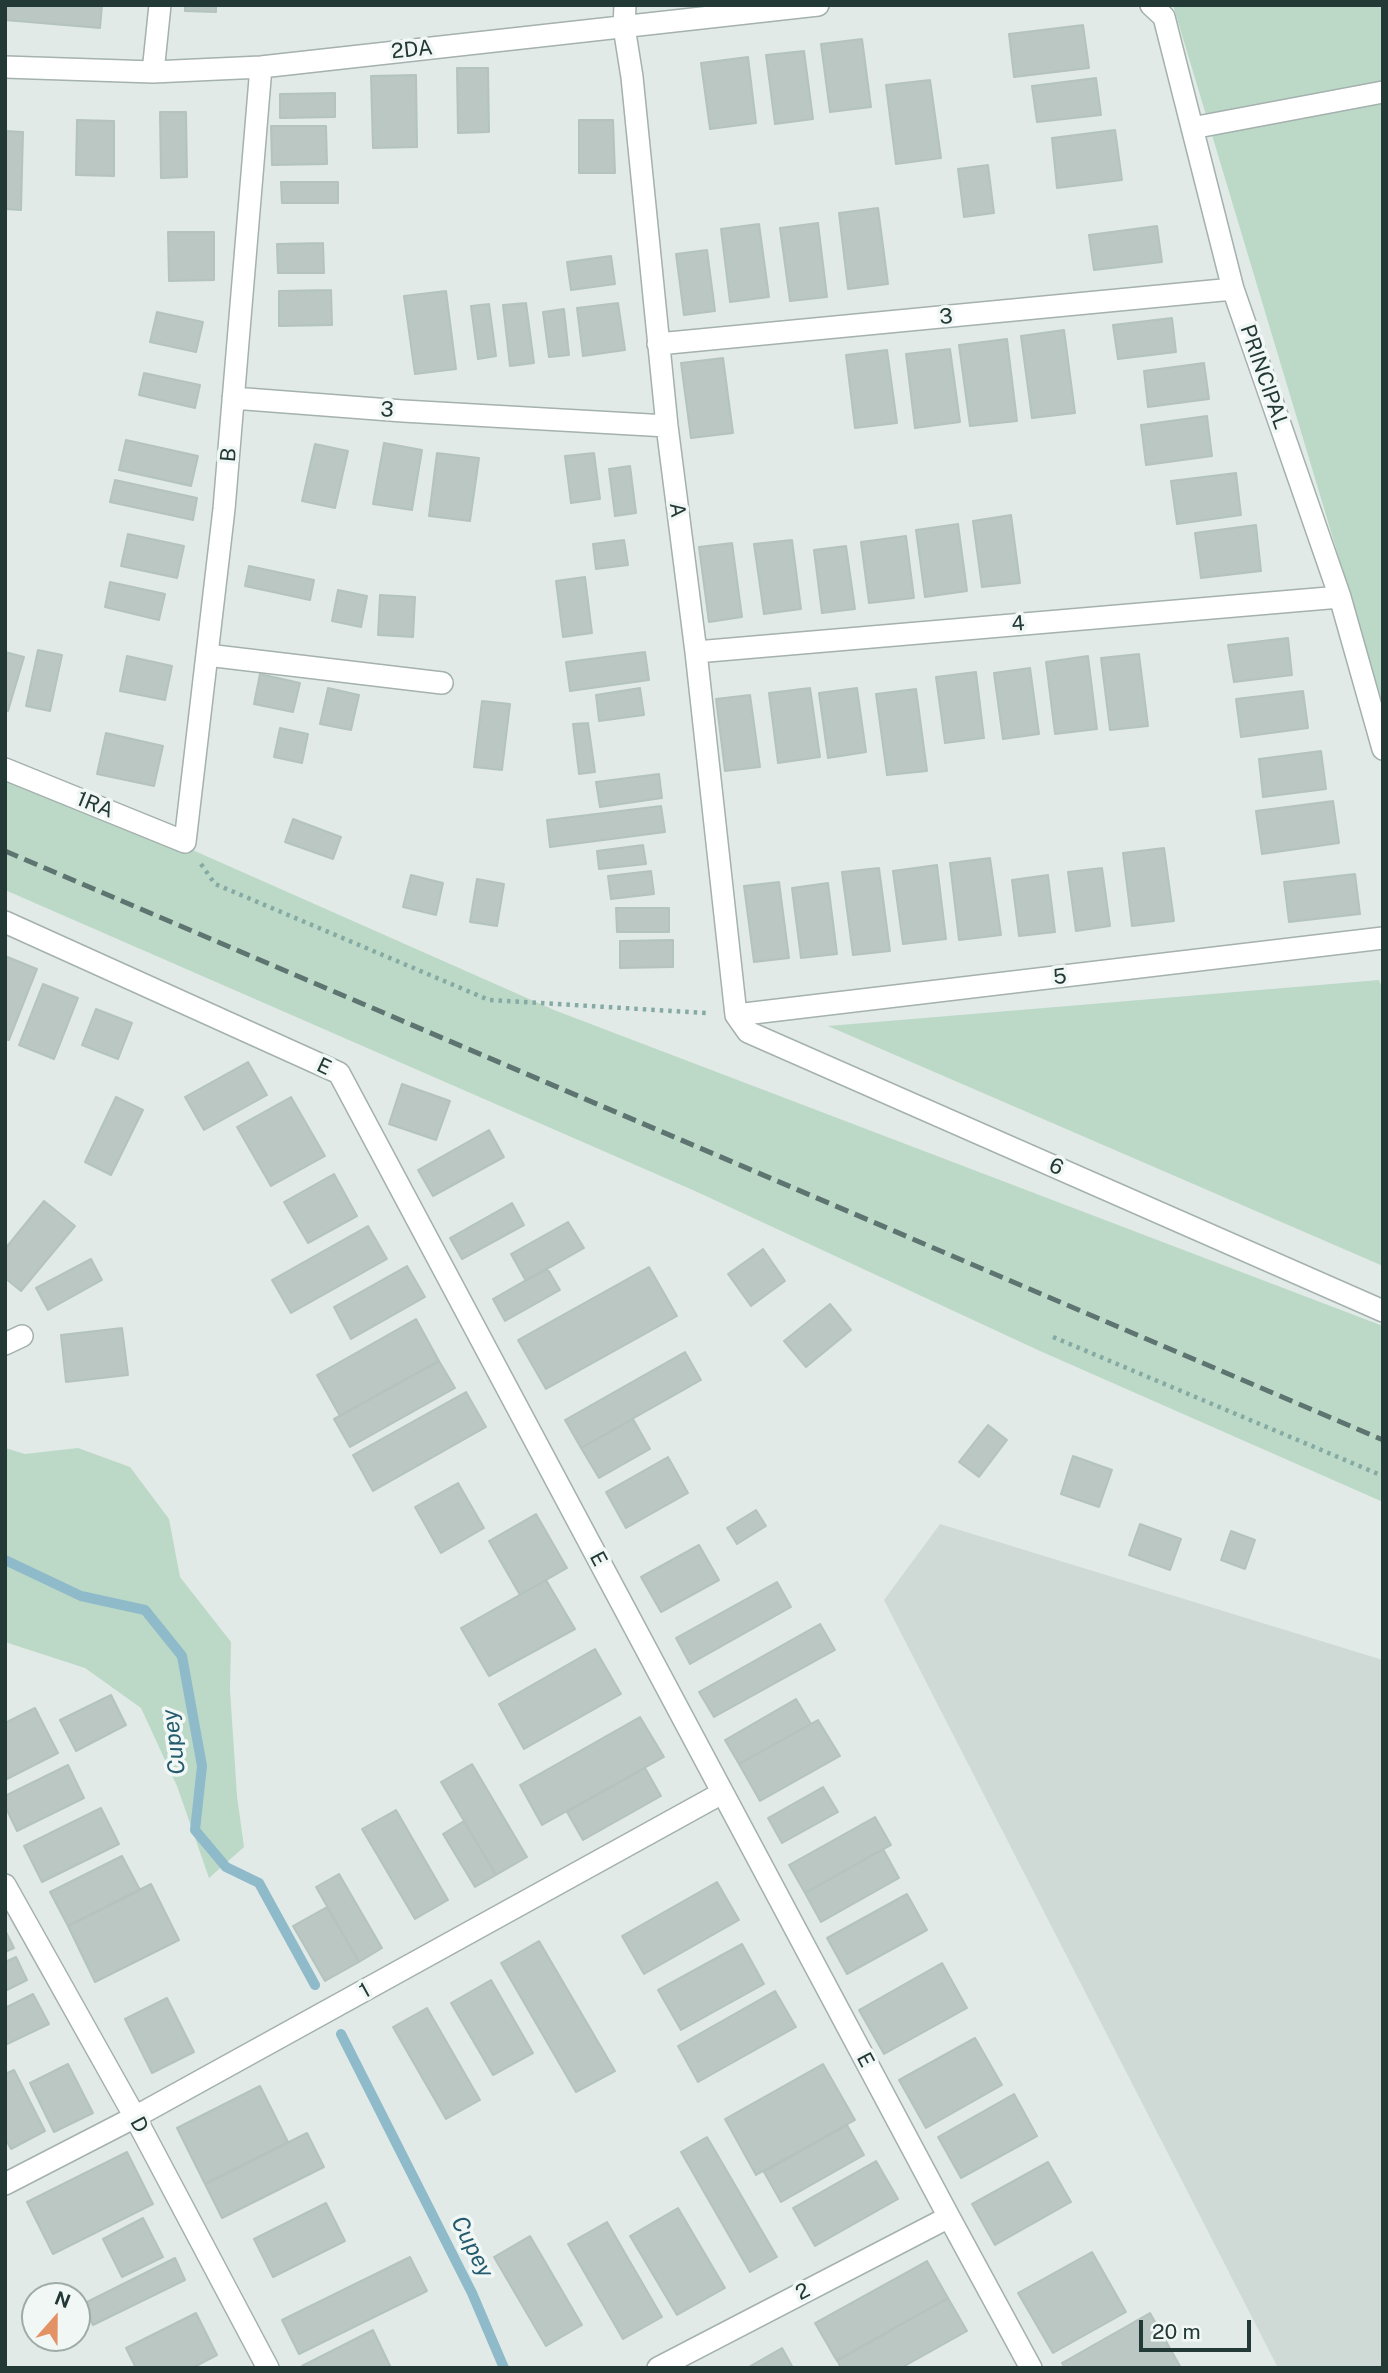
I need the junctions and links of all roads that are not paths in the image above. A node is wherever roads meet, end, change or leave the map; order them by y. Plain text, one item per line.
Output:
1 (160, 5) edge
2 (625, 5) edge
3 (818, 5) edge
4 (1151, 5) edge
5 (624, 27) junction
6 (5, 67) edge
7 (261, 67) junction
8 (153, 72) junction
9 (1383, 92) edge
10 (1192, 128) junction
11 (1233, 289) junction
12 (658, 344) junction
13 (233, 398) junction
14 (667, 426) junction
15 (1340, 597) junction
16 (695, 652) junction
17 (207, 654) junction
18 (442, 683) dead end
19 (1383, 749) edge
20 (5, 769) edge
21 (185, 842) joint
22 (5, 922) edge
23 (1383, 938) edge
24 (736, 1015) junction
25 (1383, 1311) edge
26 (722, 1793) junction
27 (5, 1885) edge
28 (135, 2118) junction
29 (5, 2185) edge
30 (948, 2217) junction
31 (268, 2368) edge
32 (657, 2368) edge
33 (1031, 2368) edge

1 - 8 street
2 - 5 street, A
3 - 5 street, 2DA
4 - 10 street, PRINCIPAL
5 - 7 street, 2DA
5 - 12 street, A
6 - 8 street, 2DA
7 - 8 street, 2DA
7 - 13 street, B
9 - 10 street
10 - 11 street, PRINCIPAL
11 - 12 street, 3
11 - 15 street, PRINCIPAL
12 - 14 street, A
13 - 14 street, 3
13 - 17 street, B
14 - 16 street, A
15 - 16 street, 4
15 - 19 street, PRINCIPAL
16 - 24 street, A
17 - 18 street
17 - 21 street, B
20 - 21 street, 1RA
22 - 26 street, E
23 - 24 street, 5
24 - 25 street, 6
26 - 28 street, 1
26 - 30 street, E
27 - 28 street, D
28 - 29 street, 1
28 - 31 street, D
30 - 32 street, 2
30 - 33 street, E

